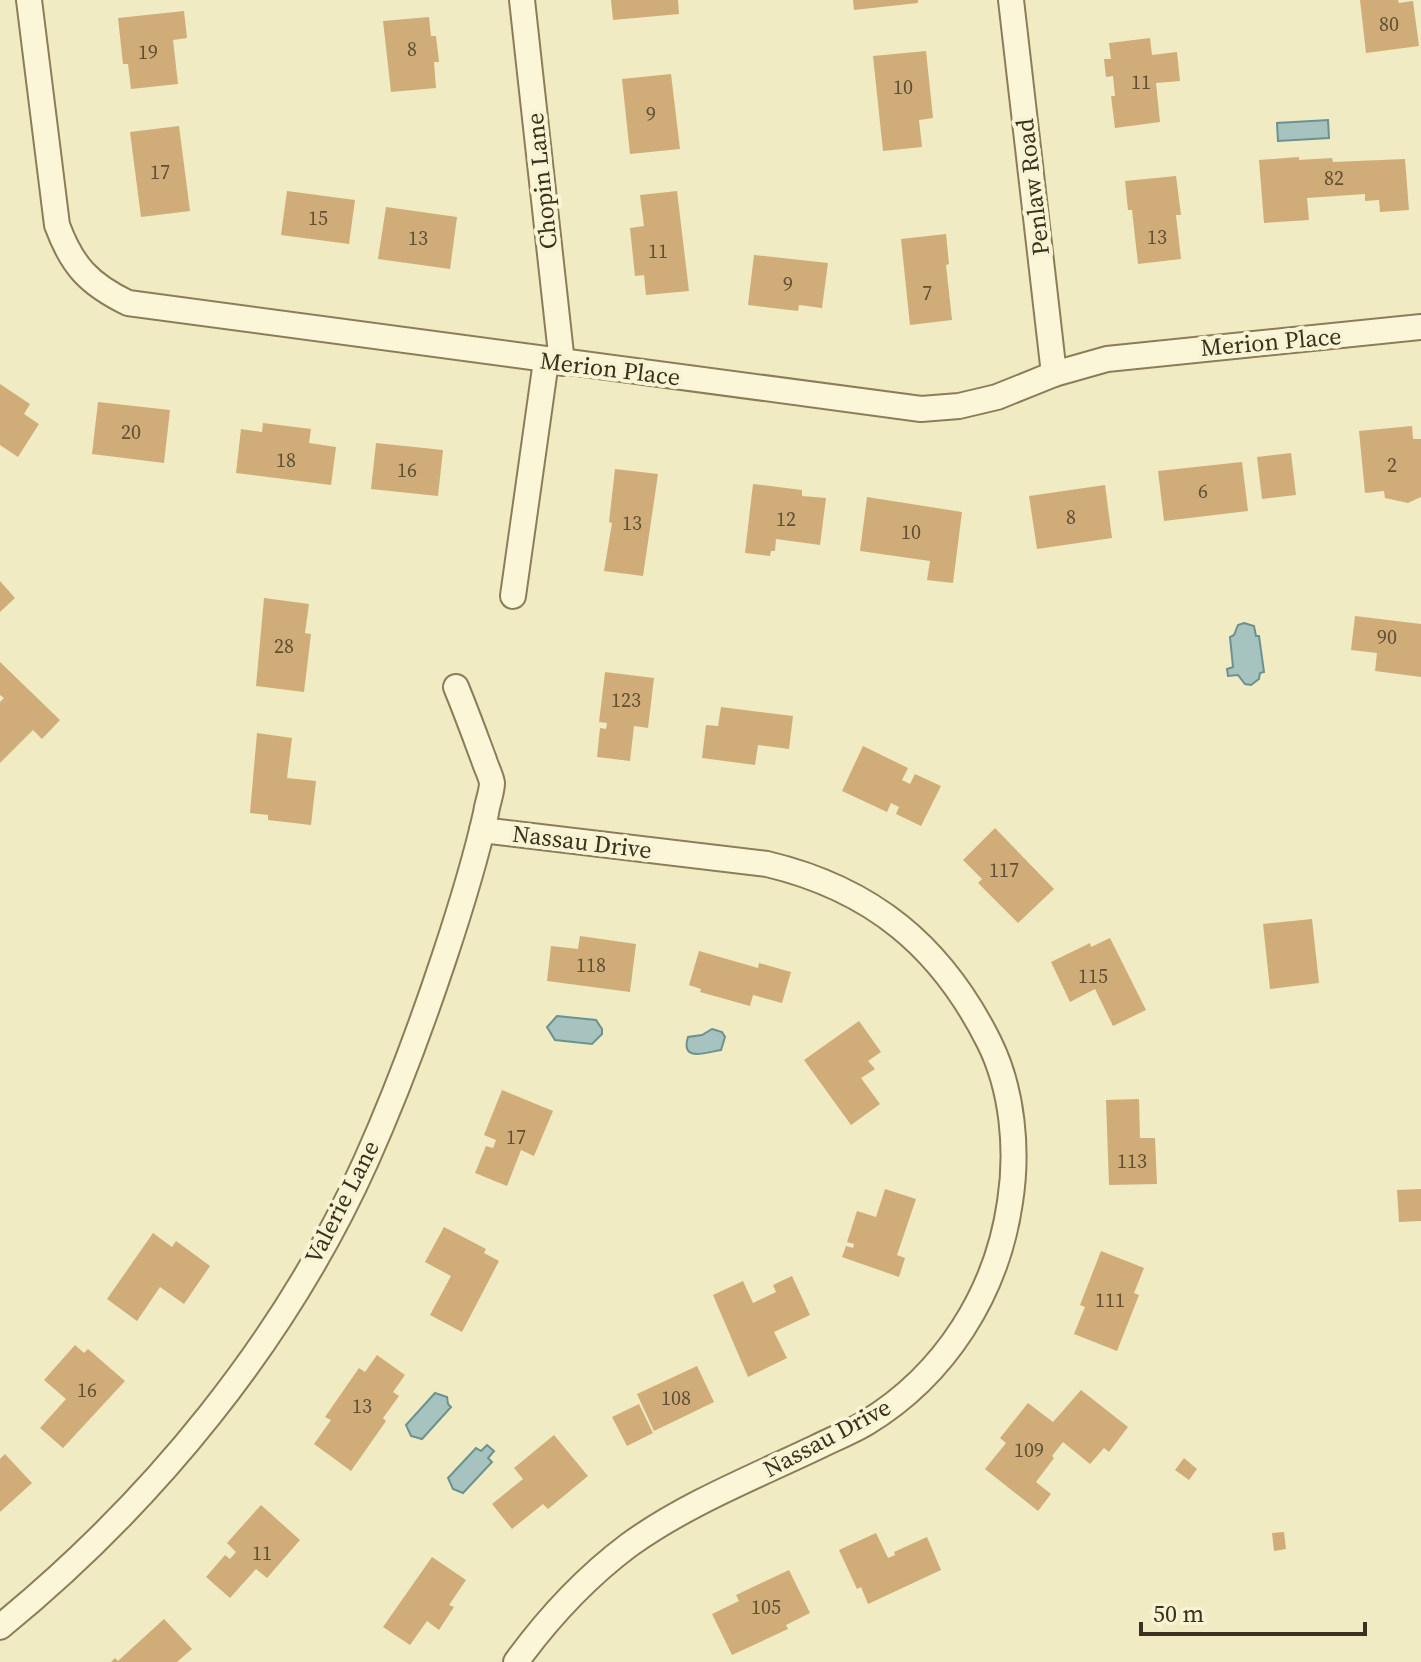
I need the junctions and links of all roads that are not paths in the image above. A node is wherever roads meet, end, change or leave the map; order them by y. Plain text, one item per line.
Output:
1 (29, 0) edge
2 (522, 0) edge
3 (1011, 0) edge
4 (1421, 327) edge
5 (554, 362) junction
6 (1054, 374) junction
7 (513, 596) dead end
8 (456, 687) dead end
9 (482, 830) junction
10 (0, 1627) edge
11 (516, 1662) edge

1 - 5 street, Merion Place
2 - 5 street, Chopin Lane
3 - 6 street, Penlaw Road
4 - 6 street, Merion Place
5 - 6 street, Merion Place
5 - 7 street, Chopin Lane
8 - 9 street, Valerie Lane
9 - 10 street, Valerie Lane
9 - 11 street, Nassau Drive

